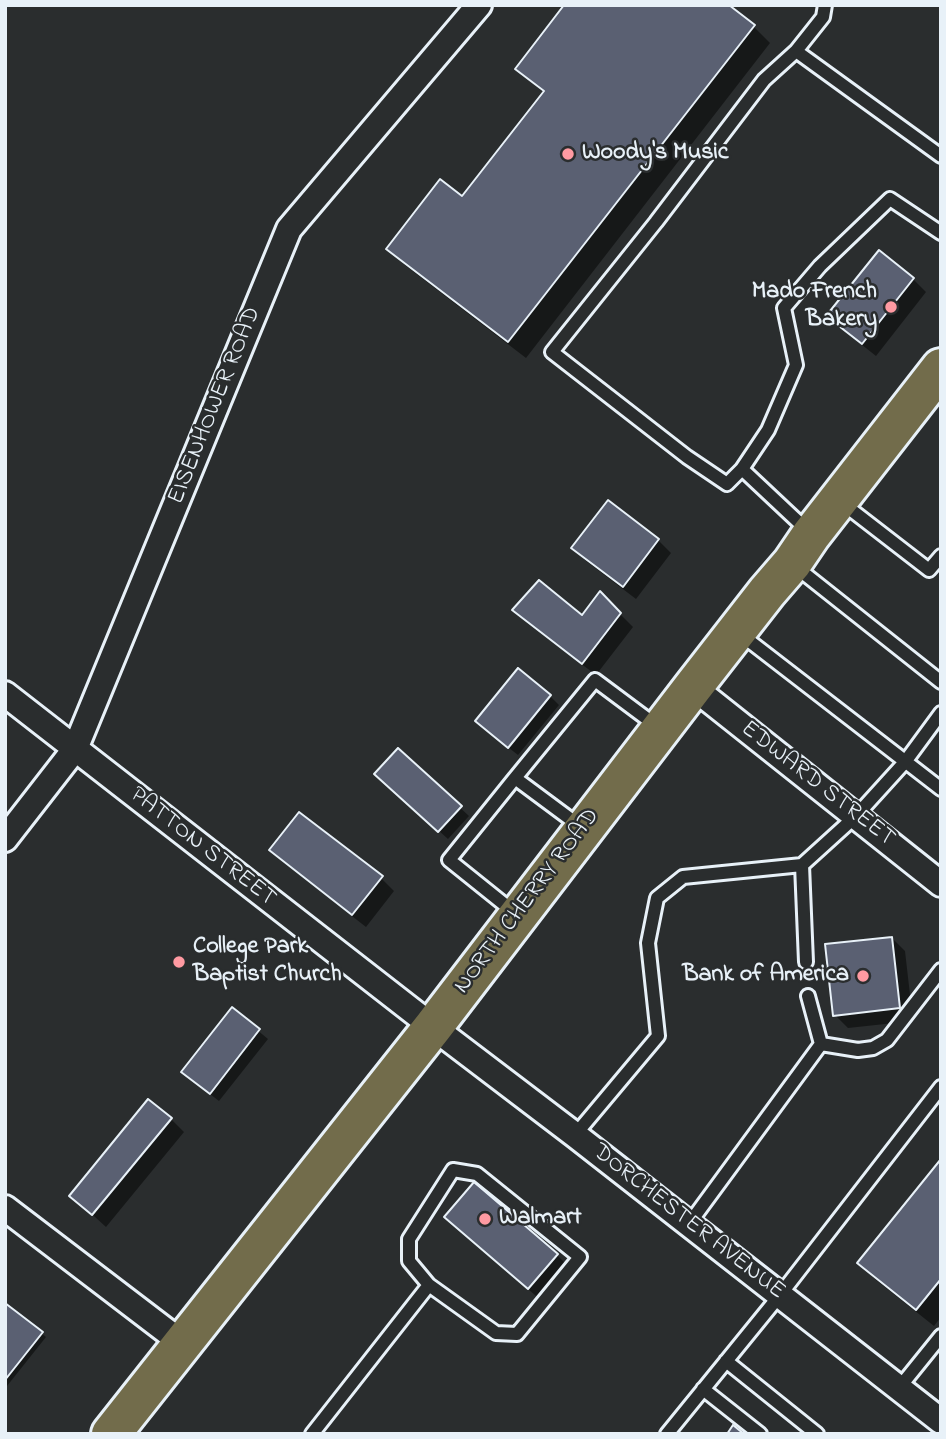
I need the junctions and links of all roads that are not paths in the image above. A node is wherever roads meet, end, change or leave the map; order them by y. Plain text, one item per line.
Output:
1 (479, 5) edge
2 (825, 5) edge
3 (796, 51) junction
4 (941, 156) edge
5 (941, 233) edge
6 (941, 368) edge
7 (742, 469) junction
8 (838, 500) junction
9 (802, 549) junction
10 (941, 556) edge
11 (736, 631) junction
12 (941, 682) edge
13 (693, 687) junction
14 (5, 694) edge
15 (941, 713) edge
16 (661, 729) junction
17 (75, 749) junction
18 (905, 762) junction
19 (515, 778) junction
20 (941, 789) edge
21 (856, 816) junction
22 (584, 829) junction
23 (5, 839) edge
24 (802, 865) junction
25 (941, 884) edge
26 (518, 915) junction
27 (806, 962) dead end
28 (941, 970) edge
29 (808, 996) dead end
30 (433, 1027) junction
31 (821, 1044) junction
32 (941, 1087) edge
33 (575, 1135) junction
34 (5, 1208) edge
35 (689, 1224) junction
36 (429, 1285) junction
37 (780, 1295) junction
38 (941, 1336) edge
39 (182, 1343) junction
40 (726, 1361) junction
41 (899, 1388) junction
42 (703, 1389) junction
43 (941, 1421) edge
44 (113, 1433) edge
45 (312, 1434) edge
46 (667, 1434) edge
47 (760, 1434) edge
48 (817, 1434) edge

1 - 17 street, EISENHOWER ROAD
2 - 3 lane
3 - 4 lane
3 - 7 lane
5 - 7 lane
6 - 8 main road, NORTH CHERRY ROAD
7 - 9 lane
8 - 9 main road, NORTH CHERRY ROAD
8 - 10 lane
9 - 11 main road, NORTH CHERRY ROAD
9 - 12 lane
11 - 13 main road, NORTH CHERRY ROAD
11 - 18 lane
13 - 16 main road, NORTH CHERRY ROAD
13 - 21 street, EDWARD STREET
14 - 17 street, PATTON STREET
15 - 18 lane
16 - 19 lane
16 - 22 main road, NORTH CHERRY ROAD
17 - 23 street, EISENHOWER ROAD
17 - 30 street, PATTON STREET
18 - 20 lane
18 - 21 lane
19 - 22 lane
19 - 26 lane
21 - 24 lane
21 - 25 street, EDWARD STREET
22 - 26 main road, NORTH CHERRY ROAD
24 - 27 lane
24 - 33 lane
26 - 30 main road, NORTH CHERRY ROAD
28 - 31 lane
29 - 31 lane
30 - 33 street, DORCHESTER AVENUE
30 - 39 main road, NORTH CHERRY ROAD
31 - 35 lane
32 - 37 lane
33 - 35 street, DORCHESTER AVENUE
34 - 39 street
35 - 37 street, DORCHESTER AVENUE
36 - 36 lane
36 - 45 lane
37 - 40 lane
37 - 41 street, DORCHESTER AVENUE
38 - 41 lane
39 - 44 main road, NORTH CHERRY ROAD
40 - 42 lane
40 - 48 lane
41 - 43 street, DORCHESTER AVENUE
42 - 46 lane
42 - 47 lane

